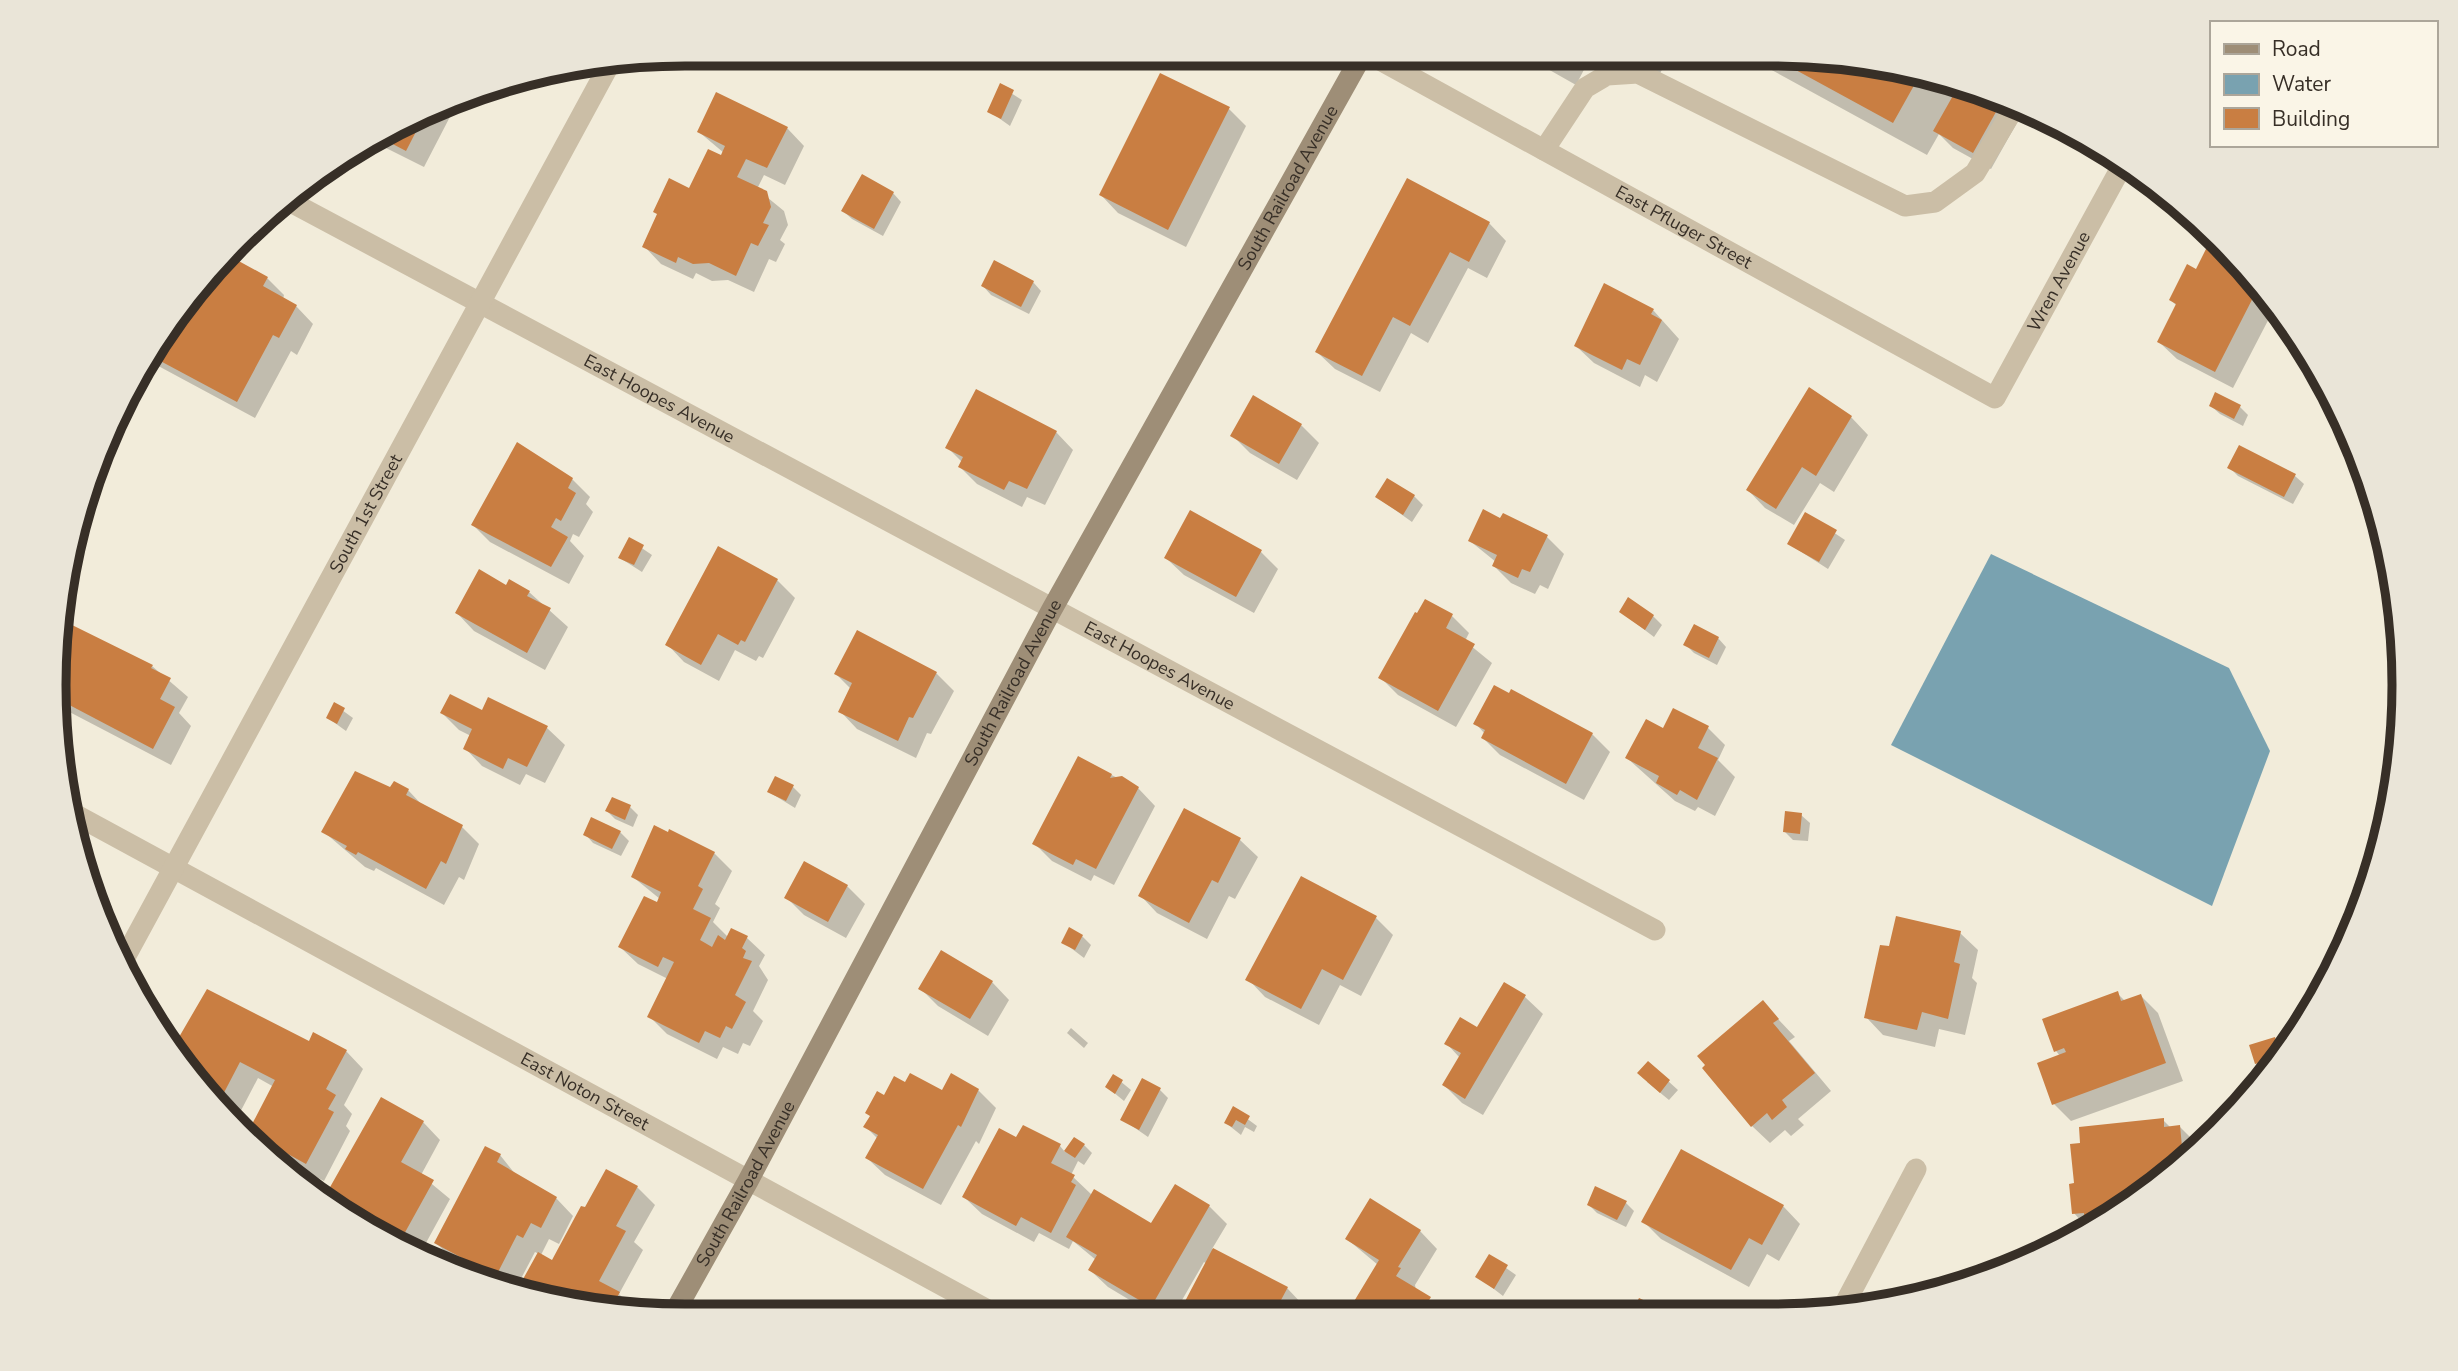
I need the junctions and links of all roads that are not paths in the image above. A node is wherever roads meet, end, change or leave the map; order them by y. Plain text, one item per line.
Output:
1 (1356, 66) edge
2 (1391, 66) edge
3 (605, 72) edge
4 (2010, 114) edge
5 (1544, 150) junction
6 (2118, 173) edge
7 (296, 205) edge
8 (479, 301) junction
9 (1995, 398) joint
10 (1051, 611) junction
11 (81, 818) edge
12 (174, 868) junction
13 (1655, 930) dead end
14 (127, 953) edge
15 (1916, 1169) dead end
16 (748, 1181) junction
17 (1847, 1300) edge
18 (679, 1304) edge
19 (976, 1304) edge

1 - 10 street, South Railroad Avenue
2 - 5 street, East Pfluger Street
3 - 8 street, South 1st Street
4 - 5 street
5 - 9 street, East Pfluger Street
6 - 9 street, Wren Avenue
7 - 8 street, East Hoopes Avenue
8 - 10 street, East Hoopes Avenue
8 - 12 street, South 1st Street
10 - 13 street, East Hoopes Avenue
10 - 16 street, South Railroad Avenue
11 - 12 street, East Noton Street
12 - 14 street, South 1st Street
12 - 16 street, East Noton Street
15 - 17 street
16 - 18 street, South Railroad Avenue
16 - 19 street, East Noton Street

